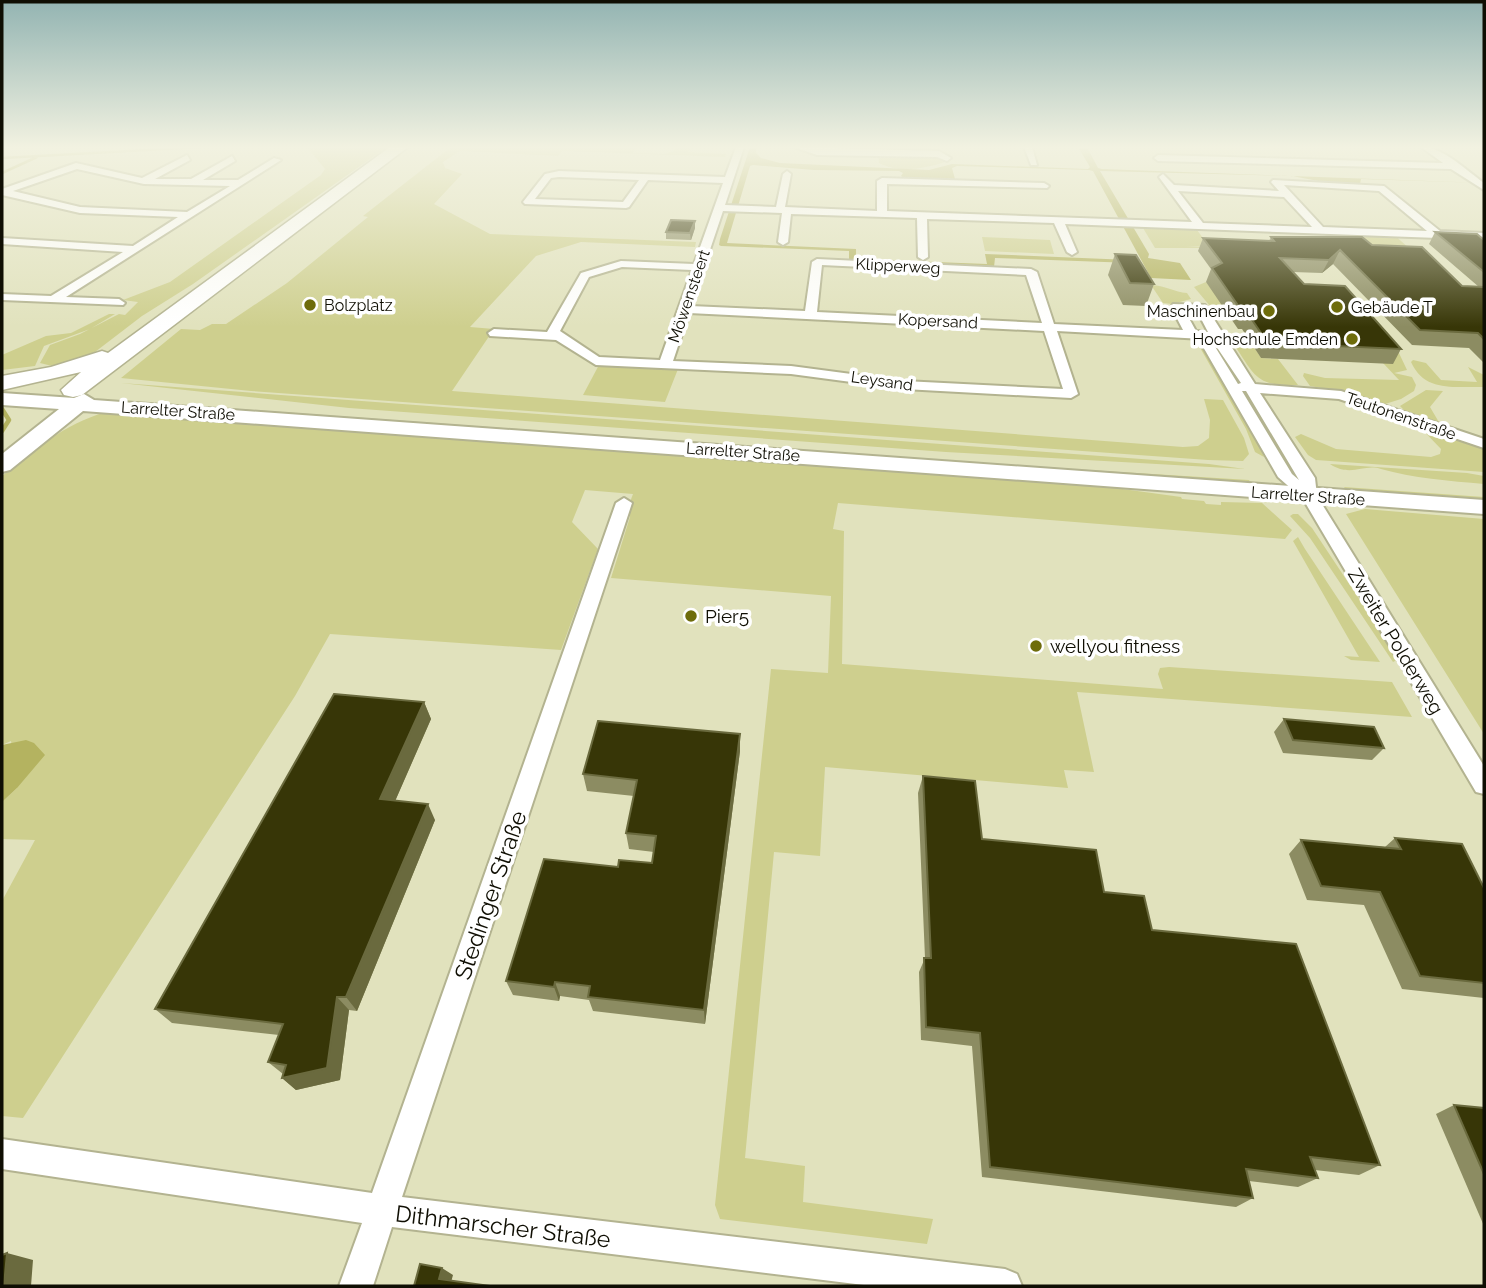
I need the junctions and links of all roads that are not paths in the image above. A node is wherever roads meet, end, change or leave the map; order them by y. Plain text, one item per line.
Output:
1 (67, 207) edge
2 (201, 207) edge
3 (318, 207) edge
4 (336, 207) edge
5 (881, 207) edge
6 (1186, 207) edge
7 (1299, 207) edge
8 (1404, 207) edge
9 (729, 208) joint
10 (1054, 209) dead end
11 (783, 210) junction
12 (881, 214) junction
13 (188, 215) junction
14 (922, 216) junction
15 (1058, 220) junction
16 (1200, 226) junction
17 (1321, 231) junction
18 (1438, 235) junction
19 (1484, 236) edge
20 (2, 241) edge
21 (783, 242) dead end
22 (134, 249) junction
23 (1072, 251) dead end
24 (923, 257) dead end
25 (700, 267) junction
26 (1031, 272) junction
27 (1047, 273) dead end
28 (2, 298) edge
29 (53, 300) junction
30 (119, 303) dead end
31 (685, 309) junction
32 (811, 315) junction
33 (1049, 326) junction
34 (494, 333) dead end
35 (1191, 333) junction
36 (560, 336) junction
37 (1222, 343) junction
38 (125, 349) junction
39 (666, 365) junction
40 (2, 384) edge
41 (1232, 386) junction
42 (1250, 387) junction
43 (76, 397) junction
44 (2, 398) edge
45 (112, 406) junction
46 (37, 437) junction
47 (1484, 444) edge
48 (2, 448) edge
49 (2, 465) edge
50 (1301, 484) junction
51 (1484, 490) edge
52 (624, 503) dead end
53 (1484, 507) edge
54 (1484, 785) edge
55 (2, 1154) edge
56 (382, 1210) junction
57 (356, 1286) edge
58 (1005, 1286) edge

1 - 13 street
2 - 13 street
3 - 38 highway
4 - 43 highway
5 - 12 street
6 - 16 street
7 - 17 street
8 - 18 street
9 - 11 street
9 - 25 street, Möwensteert
10 - 15 street
11 - 12 street
11 - 21 street
12 - 14 street
13 - 22 street
14 - 15 street
14 - 24 street
15 - 16 street
15 - 23 street
16 - 17 street
17 - 18 street
18 - 19 street
20 - 22 street
22 - 29 street
25 - 31 street, Möwensteert
25 - 36 street
26 - 27 street, Klipperweg
26 - 32 street, Klipperweg
26 - 33 street
28 - 29 street
29 - 30 street
31 - 32 street, Kopersand
31 - 39 street, Möwensteert
32 - 33 street, Kopersand
33 - 35 street, Kopersand
33 - 39 street, Leysand
34 - 36 street
35 - 37 street, Kopersand
35 - 37 street
35 - 41 street
36 - 39 street, Leysand
37 - 42 street
38 - 40 highway
38 - 43 highway
40 - 43 street, Larrelter Straße
41 - 42 street, Teutonenstraße
41 - 50 street
42 - 47 street, Teutonenstraße
42 - 50 street
43 - 44 street, Larrelter Straße
43 - 45 street, Larrelter Straße
43 - 46 street
43 - 48 street
43 - 50 street, Larrelter Straße
45 - 46 street
45 - 50 street, Larrelter Straße
46 - 49 street
50 - 51 street, Larrelter Straße
50 - 53 street, Larrelter Straße
50 - 54 street, Zweiter Polderweg
52 - 56 street, Stedinger Straße
55 - 56 street, Dithmarscher Straße
56 - 57 street, Stedinger Straße
56 - 58 street, Dithmarscher Straße

